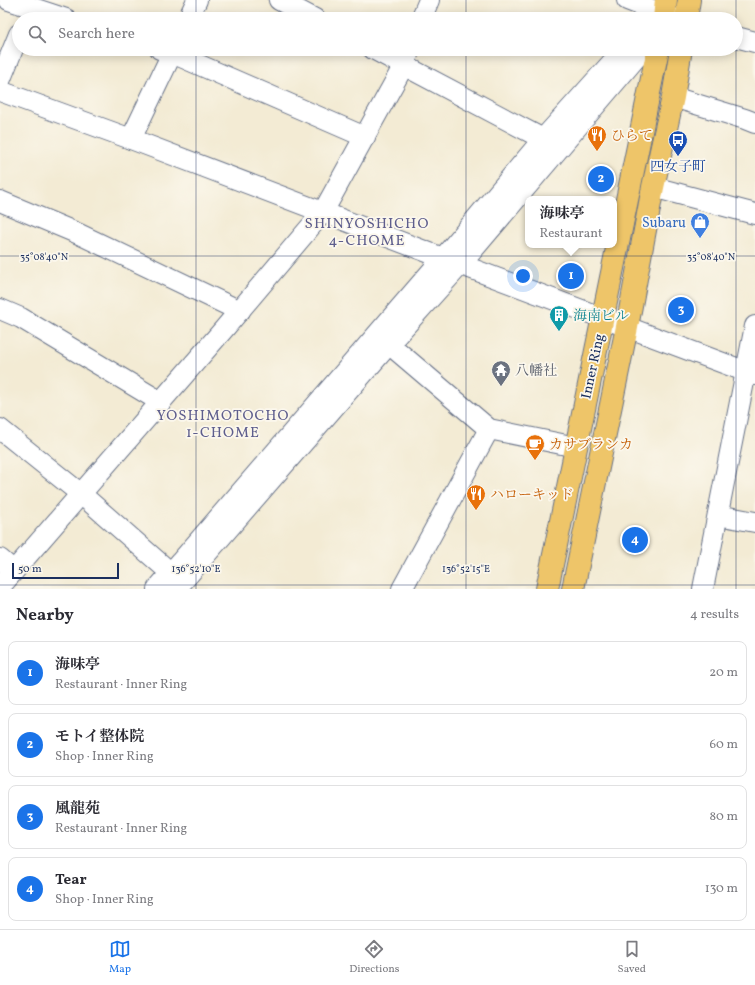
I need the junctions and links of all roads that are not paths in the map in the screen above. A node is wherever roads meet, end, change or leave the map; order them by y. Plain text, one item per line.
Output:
1 (9, 0) edge
2 (197, 0) edge
3 (279, 0) edge
4 (429, 0) edge
5 (627, 0) edge
6 (29, 9) edge
7 (673, 11) edge
8 (40, 12) edge
9 (191, 12) edge
10 (302, 12) edge
11 (424, 12) edge
12 (743, 39) edge
13 (755, 42) edge
14 (12, 51) edge
15 (166, 56) edge
16 (183, 56) edge
17 (618, 56) edge
18 (638, 56) edge
19 (657, 56) edge
20 (680, 56) edge
21 (407, 57) edge
22 (0, 81) edge
23 (0, 91) edge
24 (673, 97) junction
25 (755, 123) edge
26 (365, 137) junction
27 (131, 139) junction
28 (543, 139) junction
29 (654, 187) junction
30 (0, 201) edge
31 (323, 212) junction
32 (755, 214) edge
33 (617, 245) edge
34 (616, 248) edge
35 (452, 261) junction
36 (0, 309) edge
37 (240, 311) junction
38 (602, 317) junction
39 (755, 326) edge
40 (627, 327) junction
41 (389, 344) junction
42 (750, 373) edge
43 (161, 402) junction
44 (0, 429) edge
45 (489, 429) junction
46 (576, 447) junction
47 (81, 494) junction
48 (718, 515) junction
49 (755, 522) edge
50 (7, 565) edge
51 (180, 583) edge
52 (0, 587) edge
53 (158, 589) edge
54 (402, 589) edge
55 (547, 589) edge
56 (573, 589) edge
57 (703, 589) edge

1 - 6 street
2 - 9 street
3 - 10 street
4 - 11 street
5 - 7 street
6 - 8 street
12 - 13 street
14 - 22 street
15 - 27 street
16 - 26 street
17 - 28 street
18 - 35 street
19 - 33 main road, Inner Ring
20 - 24 main road, Inner Ring
21 - 26 street
21 - 28 street
23 - 27 street
24 - 25 street
24 - 29 main road, Inner Ring
26 - 31 street
27 - 31 street
28 - 35 street
29 - 32 street
29 - 40 main road, Inner Ring
30 - 37 street
31 - 35 street
31 - 37 street
34 - 38 main road, Inner Ring
35 - 38 street
35 - 41 street
35 - 51 street
36 - 43 street
37 - 43 street
38 - 40 street
38 - 46 main road, Inner Ring
39 - 42 street
40 - 42 street
40 - 56 main road, Inner Ring
41 - 45 street
41 - 51 street
42 - 48 street
43 - 47 street
44 - 47 street
45 - 46 street
45 - 54 street
46 - 55 main road, Inner Ring
47 - 50 street
47 - 51 street
48 - 49 street
48 - 57 street
50 - 52 street
51 - 53 street

